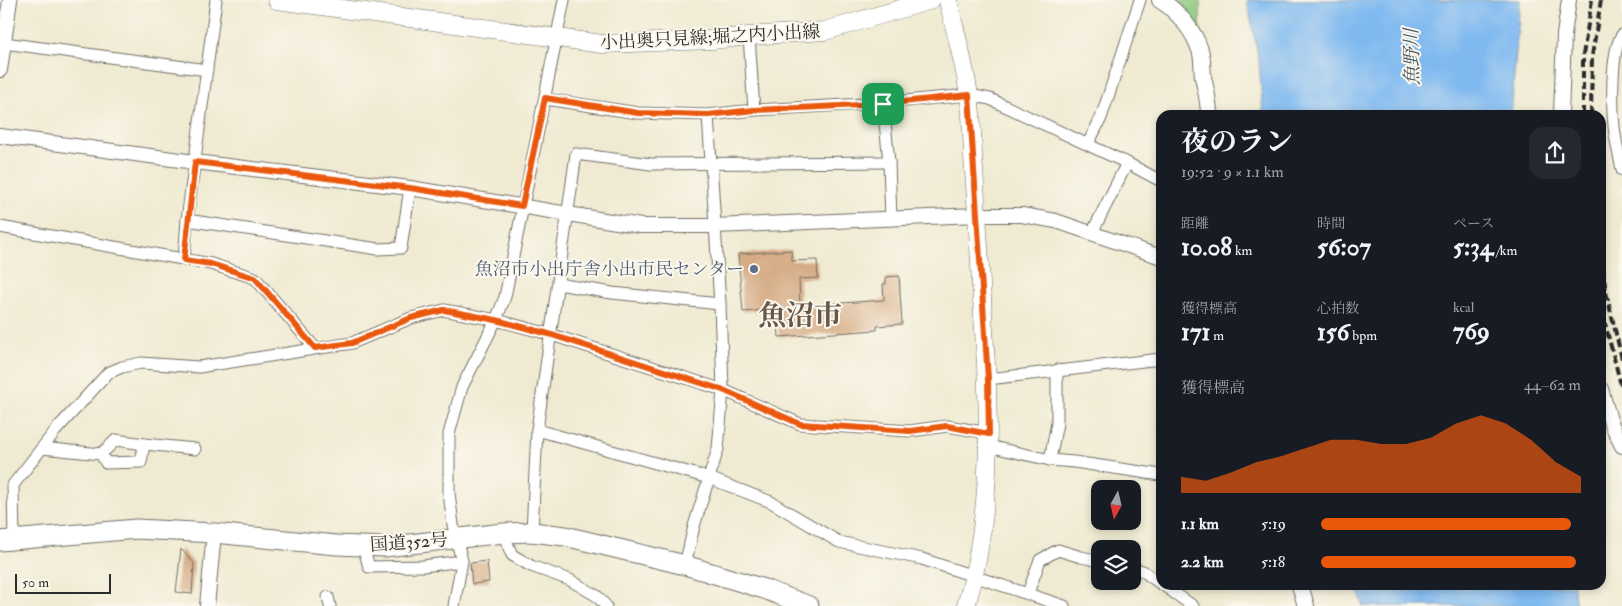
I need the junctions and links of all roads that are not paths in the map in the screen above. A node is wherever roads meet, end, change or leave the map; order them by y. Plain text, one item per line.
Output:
1 (10, 0) edge
2 (216, 0) edge
3 (276, 0) edge
4 (564, 0) edge
5 (931, 0) edge
6 (948, 0) edge
7 (1140, 0) edge
8 (1160, 0) edge
9 (1569, 0) edge
10 (1622, 35) edge
11 (749, 36) junction
12 (556, 39) junction
13 (4, 43) junction
14 (0, 70) edge
15 (207, 70) junction
16 (969, 95) junction
17 (545, 98) junction
18 (883, 104) junction
19 (754, 110) junction
20 (1208, 110) edge
21 (1561, 110) edge
22 (708, 115) junction
23 (0, 136) edge
24 (1088, 144) junction
25 (195, 162) junction
26 (889, 162) junction
27 (1127, 162) junction
28 (711, 164) junction
29 (1622, 170) edge
30 (1156, 179) edge
31 (410, 188) junction
32 (522, 206) junction
33 (977, 214) junction
34 (567, 215) junction
35 (891, 219) junction
36 (187, 220) junction
37 (714, 226) junction
38 (0, 227) edge
39 (1092, 233) junction
40 (1156, 255) edge
41 (184, 260) junction
42 (558, 284) junction
43 (720, 304) junction
44 (496, 320) junction
45 (549, 334) junction
46 (315, 348) junction
47 (1156, 360) edge
48 (1057, 370) junction
49 (988, 379) junction
50 (723, 390) junction
51 (1606, 406) edge
52 (537, 430) junction
53 (988, 440) junction
54 (144, 444) junction
55 (1622, 446) edge
56 (42, 448) junction
57 (195, 449) dead end
58 (101, 454) junction
59 (1050, 460) junction
60 (1156, 474) edge
61 (709, 478) junction
62 (532, 532) junction
63 (214, 533) junction
64 (502, 533) junction
65 (456, 539) junction
66 (7, 540) edge
67 (363, 546) junction
68 (1091, 559) edge
69 (462, 561) junction
70 (685, 565) junction
71 (1141, 570) edge
72 (975, 575) junction
73 (1156, 580) edge
74 (1170, 590) edge
75 (1301, 590) edge
76 (1028, 594) junction
77 (207, 606) edge
78 (454, 606) edge
79 (606, 606) edge
80 (809, 606) edge
81 (966, 606) edge
82 (1064, 606) edge
83 (1193, 606) edge
84 (1306, 606) edge

1 - 13 street
2 - 15 street
3 - 12 main road, 小出奥只見線;堀之内小出線
4 - 12 street
5 - 11 main road, 小出奥只見線;堀之内小出線
6 - 16 main road
7 - 24 street
8 - 20 main road
9 - 21 street
10 - 29 street
11 - 12 main road, 小出奥只見線;堀之内小出線
11 - 19 street
12 - 17 street
13 - 14 street
13 - 15 street
15 - 25 street
16 - 18 street
16 - 24 street
16 - 33 main road
17 - 22 street
17 - 32 street
18 - 19 street
18 - 26 street
19 - 22 street
22 - 28 street
23 - 25 street
24 - 27 street
25 - 31 street
25 - 36 street
26 - 28 street
26 - 35 street
27 - 30 street
27 - 39 street
28 - 34 street
28 - 37 street
31 - 32 street
31 - 36 street
32 - 34 street
32 - 44 street
33 - 35 street
33 - 39 street
33 - 49 main road
34 - 37 street
34 - 42 street
35 - 37 street
36 - 41 street
37 - 43 street
38 - 41 street
39 - 40 street
41 - 46 street
42 - 43 street
42 - 45 street
43 - 50 street
44 - 45 street
44 - 46 street
44 - 65 street
45 - 50 street
45 - 52 street
46 - 56 street
47 - 48 street
48 - 49 street
48 - 59 street
49 - 53 main road
50 - 53 street
50 - 61 street
51 - 55 street
52 - 61 street
52 - 62 street
53 - 59 street
53 - 72 main road
54 - 57 street
54 - 58 street
54 - 58 street
56 - 58 street
56 - 66 street
59 - 60 street
61 - 70 street
61 - 72 street
62 - 64 highway, 国道352号
62 - 70 highway, 国道352号
63 - 66 highway, 国道352号
63 - 67 highway, 国道352号
63 - 77 street
64 - 65 highway, 国道352号
64 - 79 street
65 - 67 highway, 国道352号
65 - 69 street
67 - 69 street
68 - 76 street
69 - 78 street
70 - 80 highway, 国道352号
71 - 73 street
72 - 76 street
72 - 81 main road
74 - 83 street
75 - 84 main road
76 - 82 street

